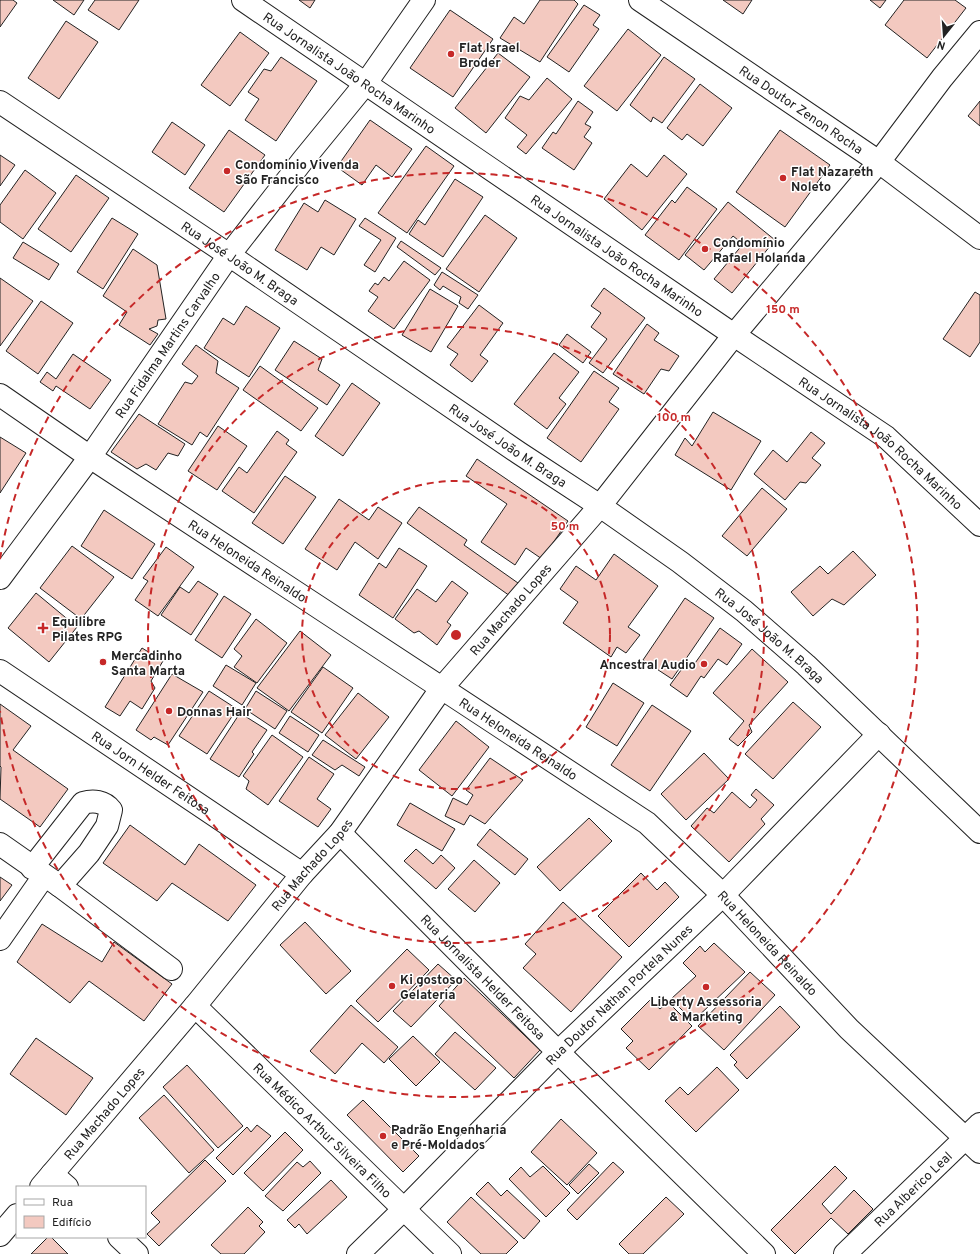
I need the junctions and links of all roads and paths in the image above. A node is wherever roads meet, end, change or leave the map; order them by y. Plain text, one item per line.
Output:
1 (243, 0) edge
2 (424, 0) edge
3 (640, 0) edge
4 (980, 32) edge
5 (366, 83) junction
6 (0, 102) edge
7 (879, 162) junction
8 (980, 238) edge
9 (229, 256) junction
10 (734, 335) junction
11 (0, 395) edge
12 (90, 457) junction
13 (600, 506) junction
14 (980, 525) edge
15 (0, 578) edge
16 (0, 670) edge
17 (441, 689) junction
18 (879, 734) junction
19 (980, 832) edge
20 (340, 833) junction
21 (0, 844) edge
22 (302, 874) junction
23 (46, 877) junction
24 (723, 895) junction
25 (0, 939) edge
26 (171, 968) dead end
27 (195, 1006) junction
28 (558, 1052) junction
29 (975, 1138) edge
30 (53, 1182) edge
31 (404, 1209) junction
32 (16, 1216) edge
33 (0, 1236) edge
34 (120, 1238) edge
35 (137, 1254) edge
36 (358, 1254) edge
37 (450, 1254) edge
38 (764, 1254) edge
39 (845, 1254) edge

1 - 5 street, Rua Jornalista João Rocha Marinho
2 - 5 street, Rua Fidalma Martins Carvalho
3 - 7 street, Rua Doutor Zenon Rocha
4 - 7 street, Rua Machado Lopes
5 - 9 street, Rua Fidalma Martins Carvalho
5 - 10 street, Rua Jornalista João Rocha Marinho
6 - 9 street, Rua José João M. Braga
7 - 8 street, Rua Doutor Zenon Rocha
7 - 10 street, Rua Machado Lopes
9 - 12 street, Rua Fidalma Martins Carvalho
9 - 13 street, Rua José João M. Braga
10 - 13 street, Rua Machado Lopes
10 - 14 street, Rua Jornalista João Rocha Marinho
11 - 12 street, Rua Heloneida Reinaldo
12 - 15 street, Rua Fidalma Martins Carvalho
12 - 17 street, Rua Heloneida Reinaldo
13 - 17 street, Rua Machado Lopes
13 - 18 street, Rua José João M. Braga
16 - 22 street, Rua Jorn Helder Feitosa
17 - 20 street, Rua Machado Lopes
17 - 24 street, Rua Heloneida Reinaldo
18 - 19 street, Rua José João M. Braga
18 - 24 street, Rua Doutor Nathan Portela Nunes
20 - 22 street, Rua Machado Lopes
20 - 28 street, Rua Jornalista Helder Feitosa
21 - 23 street
22 - 27 street, Rua Machado Lopes
23 - 25 street
23 - 26 street
24 - 28 street, Rua Doutor Nathan Portela Nunes
24 - 29 street, Rua Heloneida Reinaldo
27 - 30 street, Rua Machado Lopes
27 - 31 street, Rua Médico Arthur Silveira Filho
28 - 31 street, Rua Doutor Nathan Portela Nunes
28 - 38 street, Rua Jornalista Helder Feitosa
29 - 39 street, Rua Alberico Leal
31 - 36 street, Rua Doutor Nathan Portela Nunes
31 - 37 street, Rua Médico Arthur Silveira Filho
32 - 33 street
34 - 35 street

